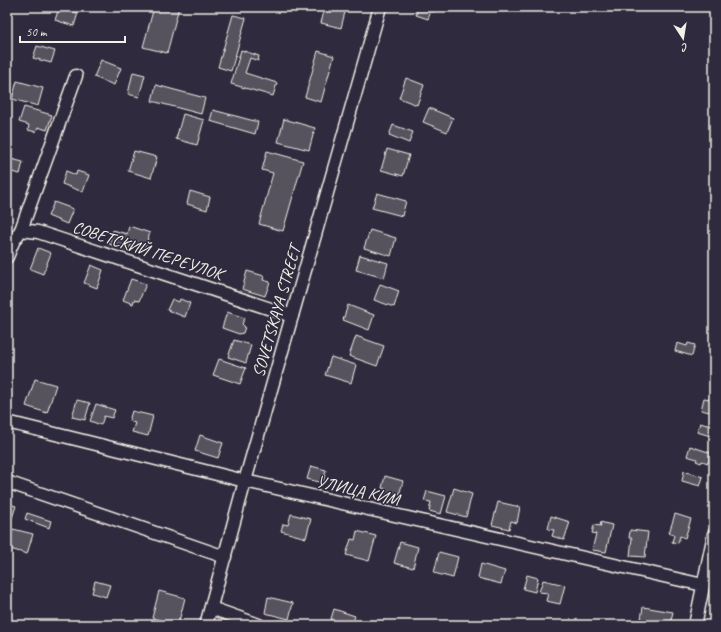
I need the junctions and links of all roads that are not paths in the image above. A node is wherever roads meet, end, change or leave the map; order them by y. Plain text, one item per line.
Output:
1 (380, 7) edge
2 (76, 76) dead end
3 (20, 230) junction
4 (7, 257) edge
5 (292, 316) junction
6 (7, 422) edge
7 (7, 482) edge
8 (245, 482) junction
9 (714, 534) edge
10 (225, 557) junction
11 (703, 585) junction
12 (211, 608) junction
13 (206, 625) edge
14 (259, 625) edge
15 (695, 625) edge

1 - 5 street, SOVETSKAYA STREET
2 - 3 street
3 - 4 street
3 - 5 street, СОВЕТСКИЙ ПЕРЕУЛОК
5 - 8 street, SOVETSKAYA STREET
6 - 8 street, УЛИЦА КИМ
7 - 10 street
8 - 10 street, SOVETSKAYA STREET
8 - 11 street, УЛИЦА КИМ
9 - 11 street
10 - 12 street, SOVETSKAYA STREET
11 - 15 street
12 - 13 street, SOVETSKAYA STREET
12 - 14 street

